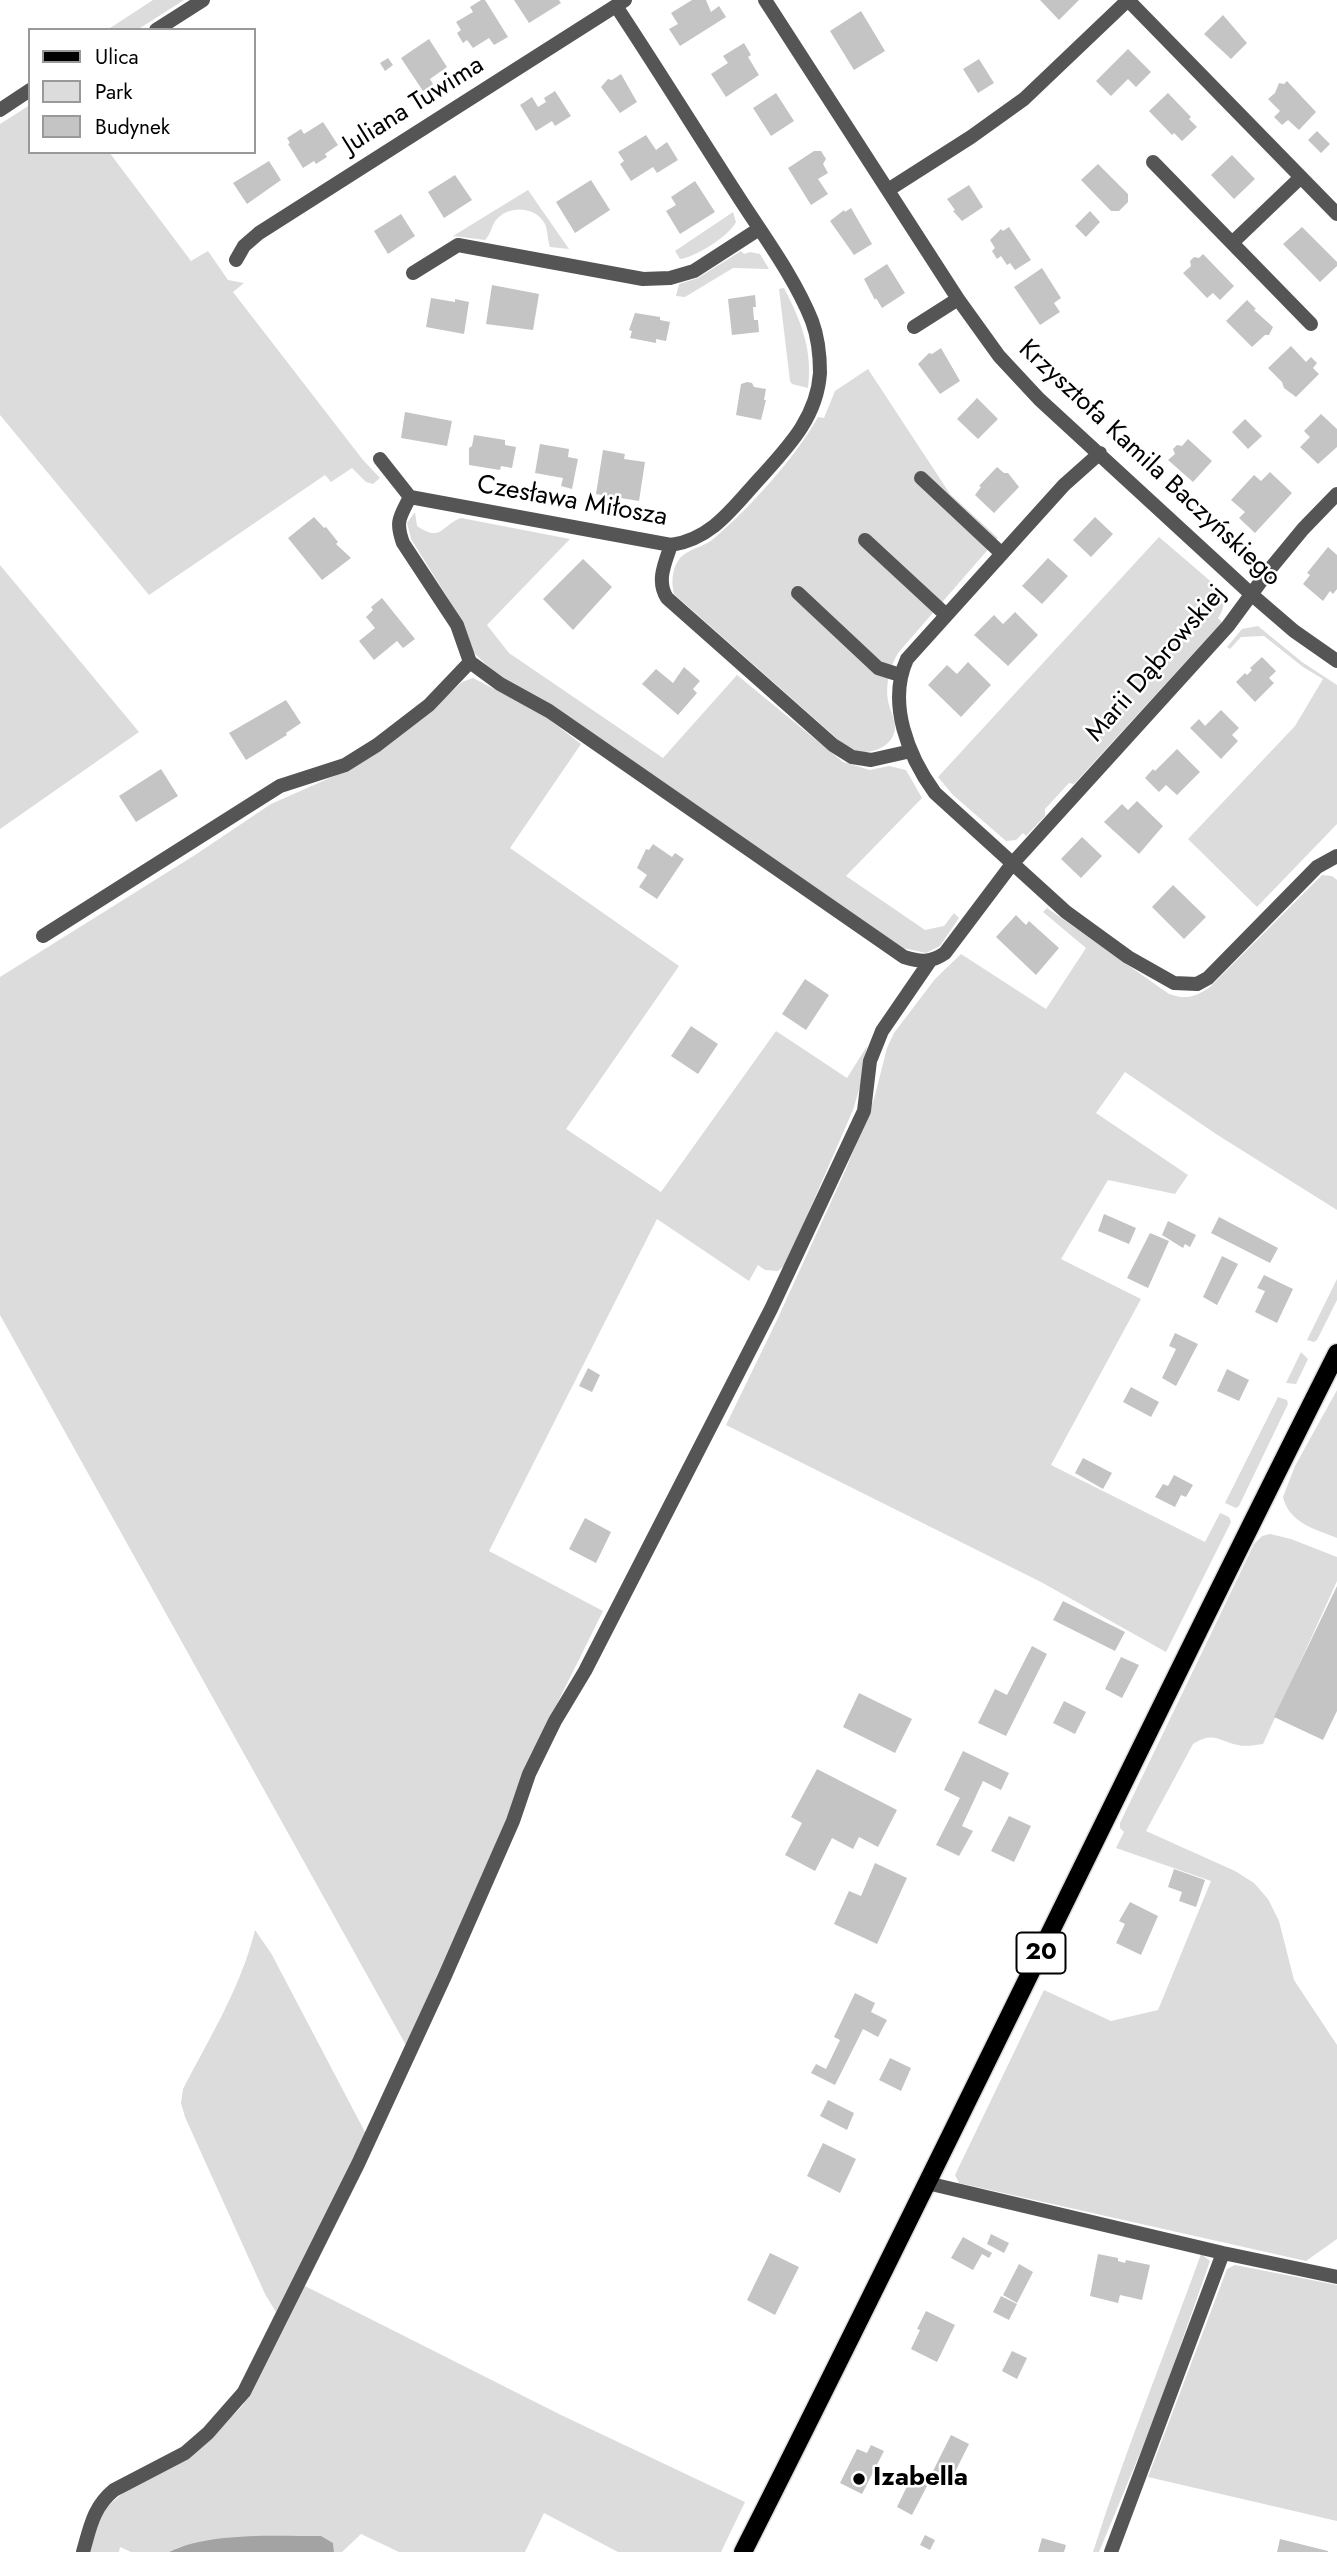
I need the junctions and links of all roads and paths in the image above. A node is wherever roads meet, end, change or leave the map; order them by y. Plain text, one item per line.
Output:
1 (203, 0) edge
2 (765, 0) edge
3 (620, 3) edge
4 (159, 28) edge
5 (28, 91) edge
6 (0, 110) edge
7 (1153, 162) dead end
8 (1301, 177) junction
9 (888, 190) junction
10 (1337, 214) edge
11 (759, 229) junction
12 (1232, 243) junction
13 (236, 260) dead end
14 (412, 273) dead end
15 (958, 299) junction
16 (1311, 324) dead end
17 (914, 327) dead end
18 (1100, 453) junction
19 (380, 459) dead end
20 (921, 478) dead end
21 (1337, 494) edge
22 (410, 498) junction
23 (865, 540) dead end
24 (671, 545) junction
25 (1001, 553) junction
26 (798, 593) dead end
27 (1251, 594) junction
28 (945, 614) junction
29 (1337, 661) edge
30 (470, 662) junction
31 (900, 675) junction
32 (911, 751) junction
33 (1337, 856) edge
34 (1012, 864) junction
35 (43, 936) dead end
36 (930, 961) junction
37 (1337, 1353) edge
38 (927, 2183) junction
39 (1223, 2253) junction
40 (1337, 2277) edge
41 (83, 2552) edge
42 (743, 2552) edge
43 (1111, 2552) edge

1 - 4 street
2 - 9 street, Krzysztofa Kamila Baczyńskiego
3 - 11 street, Czesława Miłosza
3 - 13 street, Juliana Tuwima
5 - 6 street
7 - 12 street
8 - 9 street
8 - 10 street
8 - 12 street
9 - 15 street, Krzysztofa Kamila Baczyńskiego
11 - 14 street
11 - 24 street, Czesława Miłosza
12 - 16 street
15 - 17 street
15 - 18 street, Krzysztofa Kamila Baczyńskiego
18 - 25 street
18 - 27 street, Krzysztofa Kamila Baczyńskiego
19 - 22 street
20 - 25 street
21 - 27 street, Marii Dąbrowskiej
22 - 24 street, Czesława Miłosza
22 - 30 street
23 - 28 street
24 - 32 street
25 - 28 street
26 - 31 street
27 - 29 street, Krzysztofa Kamila Baczyńskiego
27 - 34 street, Marii Dąbrowskiej
28 - 31 street
30 - 35 street
30 - 36 street
31 - 32 street
32 - 34 street
33 - 34 street
34 - 36 street, Marii Dąbrowskiej
36 - 41 street, Marii Dąbrowskiej
37 - 38 main road, 20
38 - 39 street
38 - 42 main road, 20
39 - 40 street
39 - 43 street

